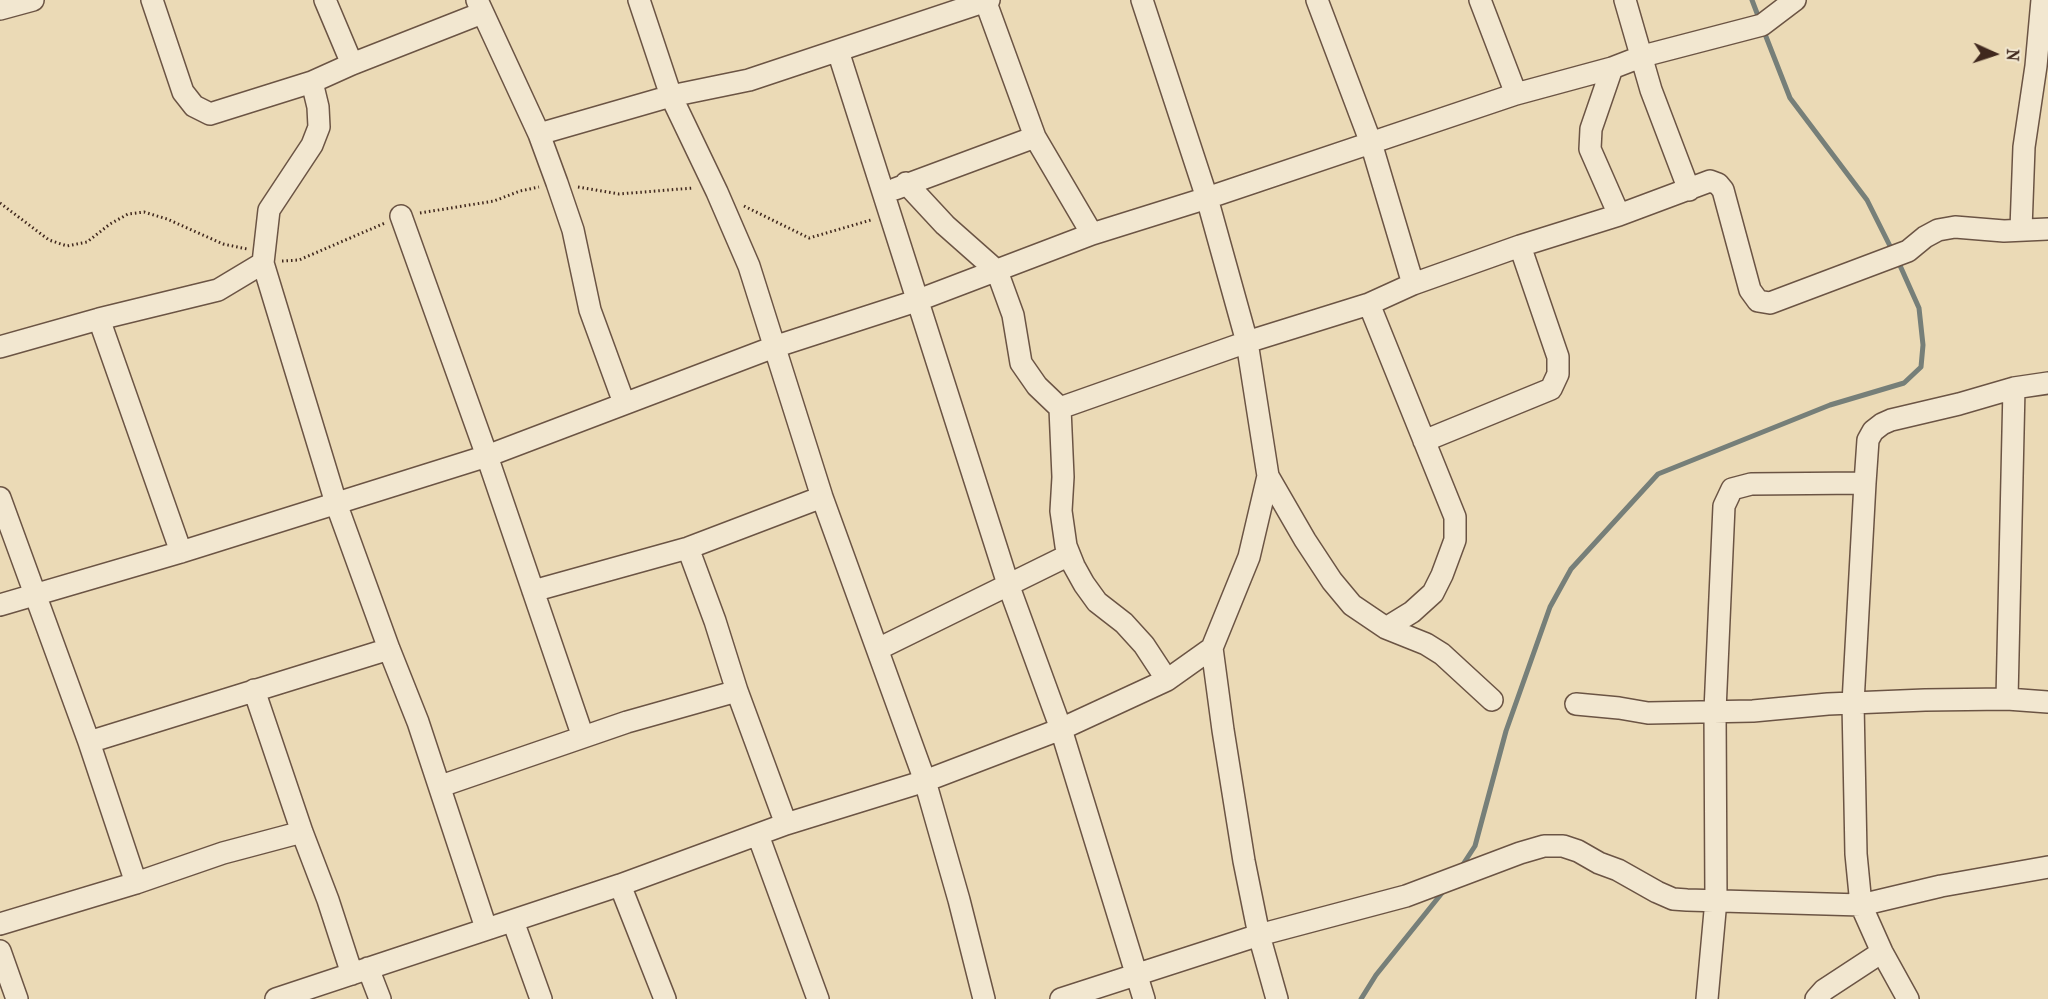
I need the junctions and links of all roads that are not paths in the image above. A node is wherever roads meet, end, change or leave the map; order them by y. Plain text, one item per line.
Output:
1 (33, 0) edge
2 (152, 0) edge
3 (325, 0) edge
4 (639, 0) edge
5 (986, 0) edge
6 (1142, 0) edge
7 (1317, 0) edge
8 (1480, 0) edge
9 (1625, 0) edge
10 (1794, 0) edge
11 (2042, 0) edge
12 (479, 7) edge
13 (0, 9) edge
14 (838, 51) junction
15 (1642, 56) junction
16 (352, 64) junction
17 (1612, 68) junction
18 (312, 82) junction
19 (1516, 94) junction
20 (671, 96) junction
21 (539, 134) junction
22 (1035, 136) junction
23 (1371, 143) junction
24 (906, 183) junction
25 (1689, 190) junction
26 (1207, 198) junction
27 (887, 204) junction
28 (1619, 215) junction
29 (401, 216) road end
30 (2021, 229) junction
31 (2048, 229) edge
32 (1092, 234) junction
33 (1520, 246) junction
34 (263, 258) junction
35 (997, 271) junction
36 (1413, 284) junction
37 (916, 301) junction
38 (1369, 304) junction
39 (99, 319) junction
40 (1247, 342) junction
41 (0, 347) edge
42 (774, 347) junction
43 (2048, 382) edge
44 (2014, 388) junction
45 (624, 403) junction
46 (1060, 408) junction
47 (1424, 441) junction
48 (487, 456) junction
49 (1268, 476) junction
50 (1866, 483) junction
51 (822, 497) junction
52 (0, 498) edge
53 (336, 503) junction
54 (688, 548) junction
55 (181, 552) junction
56 (1069, 555) junction
57 (1008, 584) junction
58 (532, 591) junction
59 (34, 594) junction
60 (0, 605) edge
61 (1386, 628) junction
62 (1212, 648) junction
63 (389, 649) junction
64 (878, 649) junction
65 (1167, 680) junction
66 (254, 690) junction
67 (737, 691) junction
68 (2007, 699) junction
69 (1492, 700) dead end
70 (2048, 702) edge
71 (1853, 703) junction
72 (1576, 704) dead end
73 (1715, 711) junction
74 (1062, 729) junction
75 (583, 737) junction
76 (89, 742) junction
77 (924, 780) junction
78 (441, 786) junction
79 (786, 824) junction
80 (302, 832) junction
81 (758, 835) junction
82 (2048, 867) edge
83 (136, 883) junction
84 (620, 885) junction
85 (1716, 900) junction
86 (1861, 905) junction
87 (513, 921) junction
88 (0, 924) edge
89 (486, 928) junction
90 (1259, 934) junction
91 (0, 951) edge
92 (1882, 952) junction
93 (360, 971) junction
94 (1137, 975) junction
95 (17, 999) edge
96 (276, 999) edge
97 (380, 999) edge
98 (541, 999) edge
99 (665, 999) edge
100 (818, 999) edge
101 (984, 999) edge
102 (1061, 999) edge
103 (1144, 999) edge
104 (1277, 999) edge
105 (1707, 999) edge
106 (1816, 999) edge
107 (1908, 999) edge

1 - 13 street
2 - 18 street
3 - 16 street
4 - 20 street
5 - 14 street
5 - 22 street
6 - 26 street
7 - 23 street
8 - 19 street
9 - 15 street
10 - 15 street
11 - 30 street
12 - 16 street
12 - 21 street
14 - 20 street
14 - 27 street
15 - 17 street
15 - 25 street
16 - 18 street
17 - 19 street
17 - 28 street
18 - 34 street
19 - 23 street
20 - 21 street
20 - 42 street
21 - 45 street
22 - 24 street
22 - 32 street
23 - 26 street
23 - 36 street
24 - 27 street
24 - 35 street
25 - 28 street
25 - 30 street
26 - 32 street
26 - 40 street
27 - 37 street
28 - 33 street
29 - 48 street
30 - 31 street
32 - 35 street
33 - 36 street
33 - 47 street
34 - 39 street
34 - 53 street
35 - 37 street
35 - 46 street
36 - 38 street
37 - 42 street
37 - 57 street
38 - 40 street
38 - 47 street
39 - 41 street
39 - 55 street
40 - 46 street
40 - 49 street
42 - 45 street
42 - 51 street
43 - 44 street
44 - 50 street
44 - 68 street
45 - 48 street
46 - 56 street
47 - 61 street
48 - 53 street
48 - 58 street
49 - 61 street
49 - 62 street
50 - 71 street
50 - 73 street
51 - 54 street
51 - 64 street
52 - 59 street
53 - 55 street
53 - 63 street
54 - 58 street
54 - 67 street
55 - 59 street
56 - 57 street
56 - 65 street
57 - 64 street
57 - 74 street
58 - 75 street
59 - 60 street
59 - 76 street
61 - 69 street
62 - 65 street
62 - 90 street
63 - 66 street
63 - 78 street
64 - 77 street
65 - 74 street
66 - 76 street
66 - 80 street
67 - 75 street
67 - 79 street
68 - 70 street
68 - 71 street
71 - 73 street
71 - 86 street
72 - 73 street
73 - 85 street
74 - 77 street
74 - 94 street
75 - 78 street
76 - 83 street
77 - 79 street
77 - 101 street
78 - 89 street
79 - 81 street
80 - 83 street
80 - 93 street
81 - 84 street
81 - 100 street
82 - 86 street
83 - 88 street
84 - 87 street
84 - 99 street
85 - 86 street
85 - 90 street
85 - 105 street
86 - 92 street
87 - 89 street
87 - 98 street
89 - 93 street
90 - 94 street
90 - 104 street
91 - 95 street
92 - 106 street
92 - 107 street
93 - 96 street
93 - 97 street
94 - 102 street
94 - 103 street

